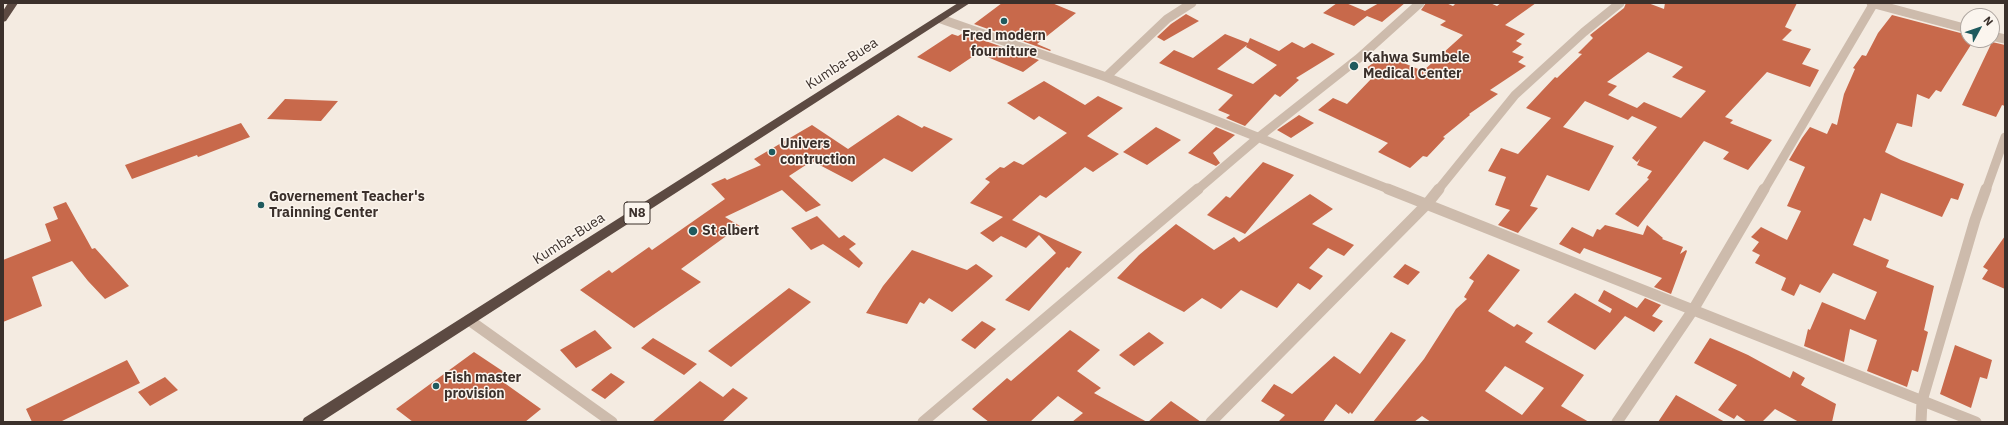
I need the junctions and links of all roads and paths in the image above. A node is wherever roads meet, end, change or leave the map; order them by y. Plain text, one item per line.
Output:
1 (13, 3) edge
2 (965, 3) edge
3 (1192, 3) edge
4 (1420, 3) edge
5 (1620, 3) edge
6 (1873, 3) edge
7 (3, 19) edge
8 (941, 19) junction
9 (1960, 27) edge
10 (1106, 77) junction
11 (2005, 137) edge
12 (1260, 138) junction
13 (1427, 204) junction
14 (1693, 310) junction
15 (469, 320) junction
16 (1922, 401) junction
17 (309, 422) edge
18 (612, 422) edge
19 (923, 422) edge
20 (1211, 422) edge
21 (1617, 422) edge
22 (1920, 422) edge
23 (1976, 422) edge

1 - 7 highway
2 - 8 highway, Kumba-Buea / N8
3 - 10 street
4 - 12 street
5 - 13 street
6 - 9 street
6 - 14 street
8 - 10 street
8 - 15 highway, Kumba-Buea / N8
10 - 12 street
11 - 16 street
12 - 13 street
12 - 19 street
13 - 14 street
13 - 20 street
14 - 16 street
14 - 21 street
15 - 17 highway, Kumba-Buea / N8
15 - 18 street
16 - 22 street
16 - 23 street

